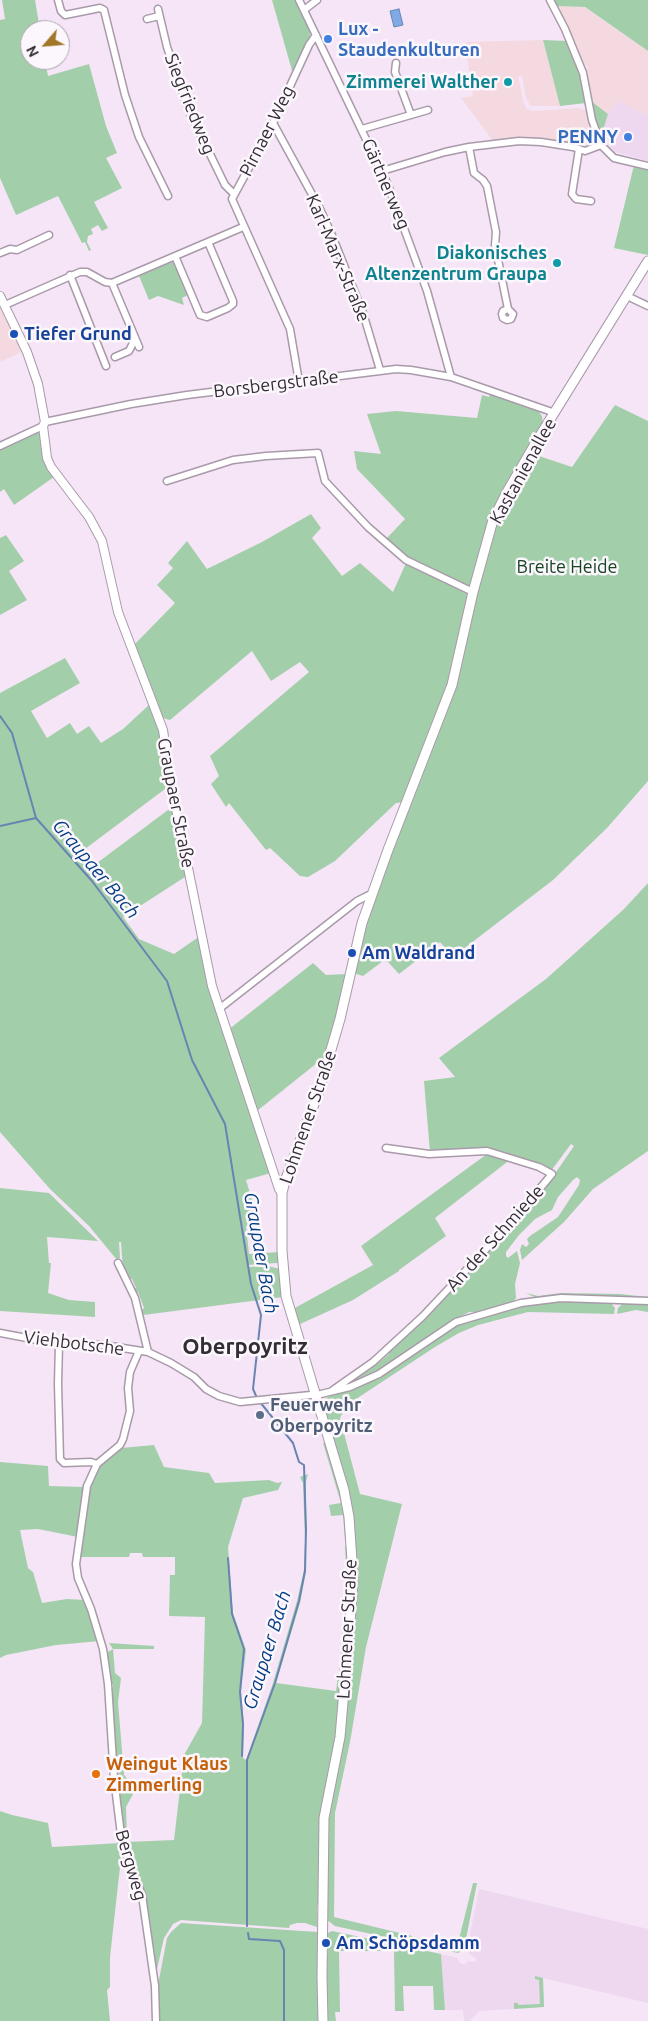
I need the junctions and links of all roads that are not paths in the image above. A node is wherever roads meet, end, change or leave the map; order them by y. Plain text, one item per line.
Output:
1 (58, 0) edge
2 (298, 0) edge
3 (317, 0) edge
4 (550, 0) edge
5 (304, 10) junction
6 (147, 19) dead end
7 (316, 35) junction
8 (396, 63) dead end
9 (428, 110) dead end
10 (411, 115) junction
11 (273, 124) junction
12 (362, 129) junction
13 (601, 146) junction
14 (469, 147) junction
15 (579, 149) junction
16 (648, 166) edge
17 (382, 171) junction
18 (234, 194) junction
19 (168, 196) dead end
20 (591, 201) dead end
21 (243, 227) junction
22 (49, 235) dead end
23 (208, 242) junction
24 (0, 253) edge
25 (175, 256) junction
26 (648, 261) edge
27 (70, 275) junction
28 (112, 283) junction
29 (0, 296) edge
30 (627, 296) junction
31 (5, 305) junction
32 (648, 306) edge
33 (508, 309) dead end
34 (135, 339) junction
35 (139, 347) dead end
36 (115, 357) dead end
37 (106, 366) dead end
38 (380, 370) junction
39 (452, 377) junction
40 (299, 382) junction
41 (555, 413) junction
42 (44, 424) junction
43 (0, 446) edge
44 (167, 481) dead end
45 (472, 592) junction
46 (413, 785) joint
47 (372, 896) junction
48 (219, 1009) junction
49 (386, 1148) dead end
50 (282, 1194) junction
51 (118, 1263) dead end
52 (648, 1301) edge
53 (0, 1333) edge
54 (59, 1344) junction
55 (139, 1351) junction
56 (148, 1352) junction
57 (330, 1392) junction
58 (314, 1394) junction
59 (97, 1464) junction
60 (156, 2021) edge
61 (323, 2021) edge

1 - 19 street
2 - 5 street, Gärtnerweg
3 - 5 street
4 - 13 street
5 - 7 street, Gärtnerweg
6 - 18 street, Siegfriedweg
7 - 11 street, Pirnaer Weg
7 - 12 street, Gärtnerweg
8 - 10 street
9 - 10 street
10 - 12 street
11 - 18 street, Pirnaer Weg
11 - 38 street, Karl-Marx-Straße
12 - 17 street, Gärtnerweg
13 - 15 street
13 - 16 street
14 - 15 street
14 - 17 street
14 - 33 street
15 - 20 street
17 - 39 street, Gärtnerweg
18 - 21 street, Pirnaer Weg
21 - 23 street
21 - 40 street, Pirnaer Weg
22 - 24 street
23 - 25 street
23 - 25 street
25 - 28 street
26 - 30 main road, Kastanienallee
27 - 28 street
27 - 31 street
27 - 37 street
28 - 34 street
29 - 31 street, Graupaer Straße
30 - 32 street
30 - 41 main road, Kastanienallee
31 - 42 street, Graupaer Straße
34 - 35 street
34 - 36 street
38 - 39 street, Borsbergstraße
38 - 40 street, Borsbergstraße
39 - 41 street, Borsbergstraße
40 - 42 street, Borsbergstraße
41 - 45 main road, Kastanienallee
42 - 43 street, Borsbergstraße
42 - 48 street, Graupaer Straße
44 - 45 street
45 - 46 main road, Kastanienallee
46 - 47 main road, Lohmener Straße
47 - 48 street
47 - 50 main road, Lohmener Straße
48 - 50 street, Graupaer Straße
49 - 57 street, An der Schmiede
50 - 58 main road, Lohmener Straße
51 - 56 street
52 - 57 street, Viehbotsche
53 - 54 street, Viehbotsche
54 - 55 street, Viehbotsche
54 - 59 street
55 - 56 street, Viehbotsche
55 - 59 street
56 - 58 street, Viehbotsche
57 - 58 street, Viehbotsche
58 - 61 main road, Lohmener Straße
59 - 60 street, Bergweg

